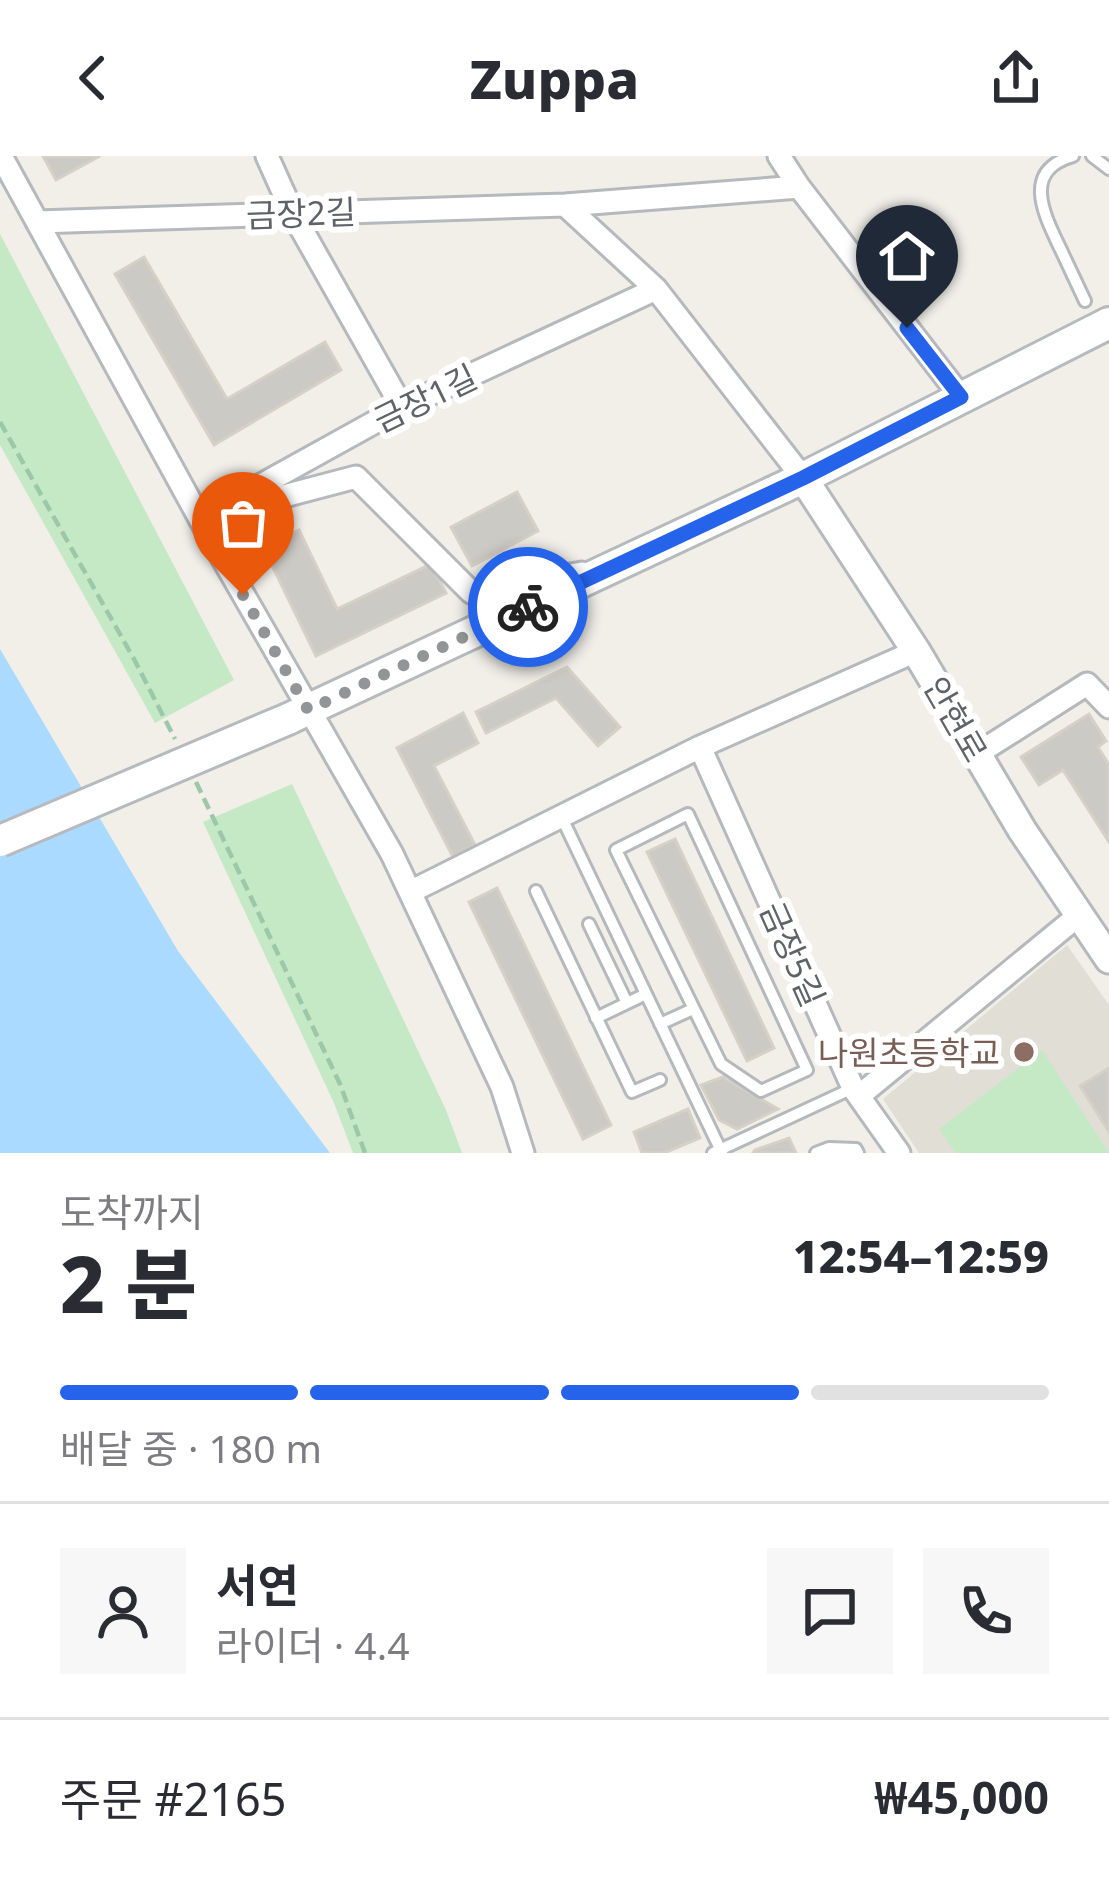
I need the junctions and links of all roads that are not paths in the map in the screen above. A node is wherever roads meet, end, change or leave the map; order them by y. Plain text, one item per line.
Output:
1 (1, 156) edge
2 (267, 156) edge
3 (779, 156) edge
4 (1073, 156) edge
5 (1092, 156) edge
6 (1109, 169) edge
7 (800, 187) junction
8 (565, 205) junction
9 (293, 214) junction
10 (37, 222) junction
11 (656, 289) junction
12 (1085, 302) dead end
13 (1109, 322) edge
14 (961, 397) junction
15 (402, 407) junction
16 (803, 478) junction
17 (200, 519) junction
18 (610, 568) junction
19 (916, 651) junction
20 (1109, 706) edge
21 (298, 714) junction
22 (700, 747) junction
23 (977, 754) junction
24 (561, 816) junction
25 (0, 841) edge
26 (536, 891) dead end
27 (410, 892) junction
28 (1079, 915) junction
29 (589, 924) dead end
30 (1109, 959) edge
31 (646, 994) junction
32 (627, 1003) junction
33 (693, 1009) junction
34 (596, 1018) junction
35 (661, 1024) junction
36 (660, 1080) dead end
37 (856, 1092) junction
38 (719, 1152) edge
39 (523, 1153) edge
40 (816, 1153) edge
41 (858, 1153) edge
42 (899, 1153) edge

1 - 10 street
2 - 9 street
3 - 7 street
4 - 12 lane
5 - 6 lane
7 - 8 street, 금장2길
7 - 14 street
8 - 9 street, 금장2길
8 - 11 street
9 - 10 street, 금장2길
9 - 15 street
10 - 17 street
11 - 15 street, 금장1길
11 - 16 street
13 - 14 main road
14 - 16 main road
15 - 17 street, 금장1길
16 - 18 main road
16 - 19 street, 안현로
17 - 18 street
17 - 21 street
18 - 21 main road
19 - 22 street
19 - 23 street, 안현로
20 - 23 street
21 - 25 main road, bridge
21 - 27 street
22 - 24 street
22 - 37 street, 금장5길
23 - 28 street, 안현로
24 - 27 street
24 - 31 lane
26 - 34 lane
27 - 39 street
28 - 30 street, 안현로
28 - 37 street
29 - 32 lane
31 - 32 lane
31 - 35 lane
32 - 34 lane
33 - 33 lane
33 - 35 lane
34 - 36 lane
35 - 38 lane
37 - 38 lane
37 - 42 street, 금장5길
40 - 41 lane

